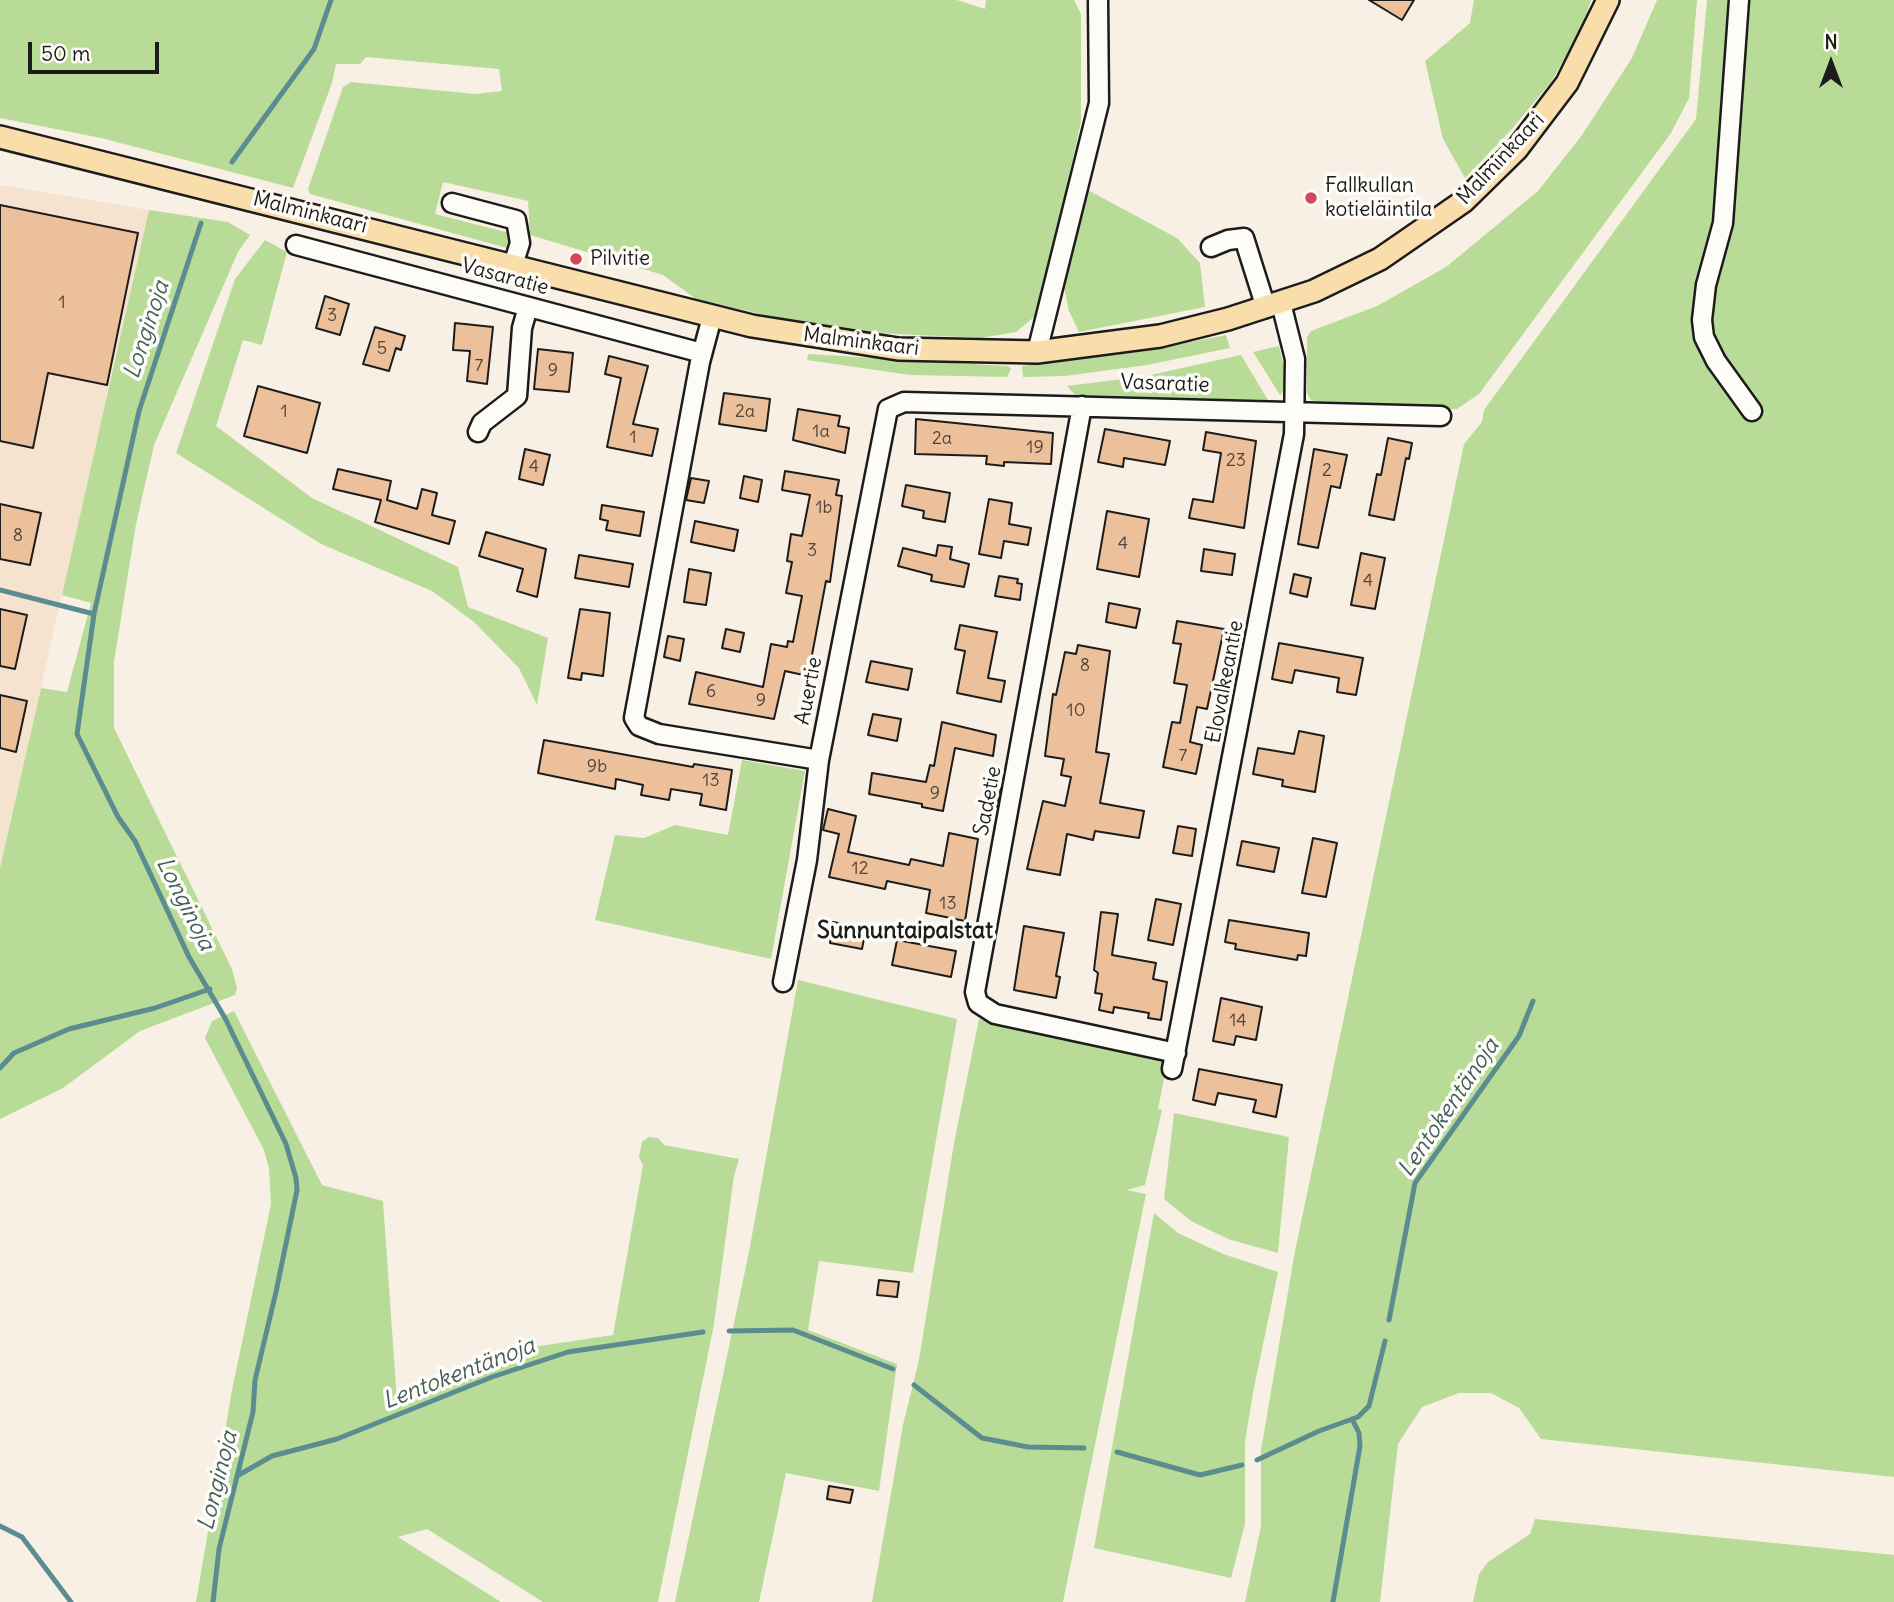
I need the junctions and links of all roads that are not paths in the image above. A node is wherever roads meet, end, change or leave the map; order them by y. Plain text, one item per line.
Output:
1 (1098, 0) edge
2 (1608, 0) edge
3 (1739, 0) edge
4 (0, 137) edge
5 (452, 203) dead end
6 (296, 245) dead end
7 (1211, 247) dead end
8 (513, 265) junction
9 (1273, 306) junction
10 (528, 307) junction
11 (712, 317) junction
12 (1037, 352) junction
13 (702, 353) junction
14 (1082, 406) junction
15 (888, 408) joint
16 (1296, 411) junction
17 (1752, 411) dead end
18 (1441, 416) dead end
19 (478, 432) dead end
20 (819, 760) junction
21 (783, 982) dead end
22 (1174, 1061) joint

1 - 12 street
2 - 9 main road, Malminkaari
3 - 17 street
4 - 8 main road, Malminkaari
5 - 8 street
6 - 10 street, Vasaratie
7 - 9 street, Elovalkeantie
8 - 11 main road, Malminkaari
9 - 12 main road, Malminkaari
9 - 16 street, Elovalkeantie
10 - 13 street, Vasaratie
10 - 19 street
11 - 12 main road, Malminkaari
11 - 13 street
13 - 20 street
14 - 15 street, Vasaratie
14 - 16 street, Vasaratie
14 - 22 street, Sadetie
15 - 20 street, Auertie
16 - 18 street, Vasaratie
16 - 22 street, Elovalkeantie
20 - 21 street, Auertie

